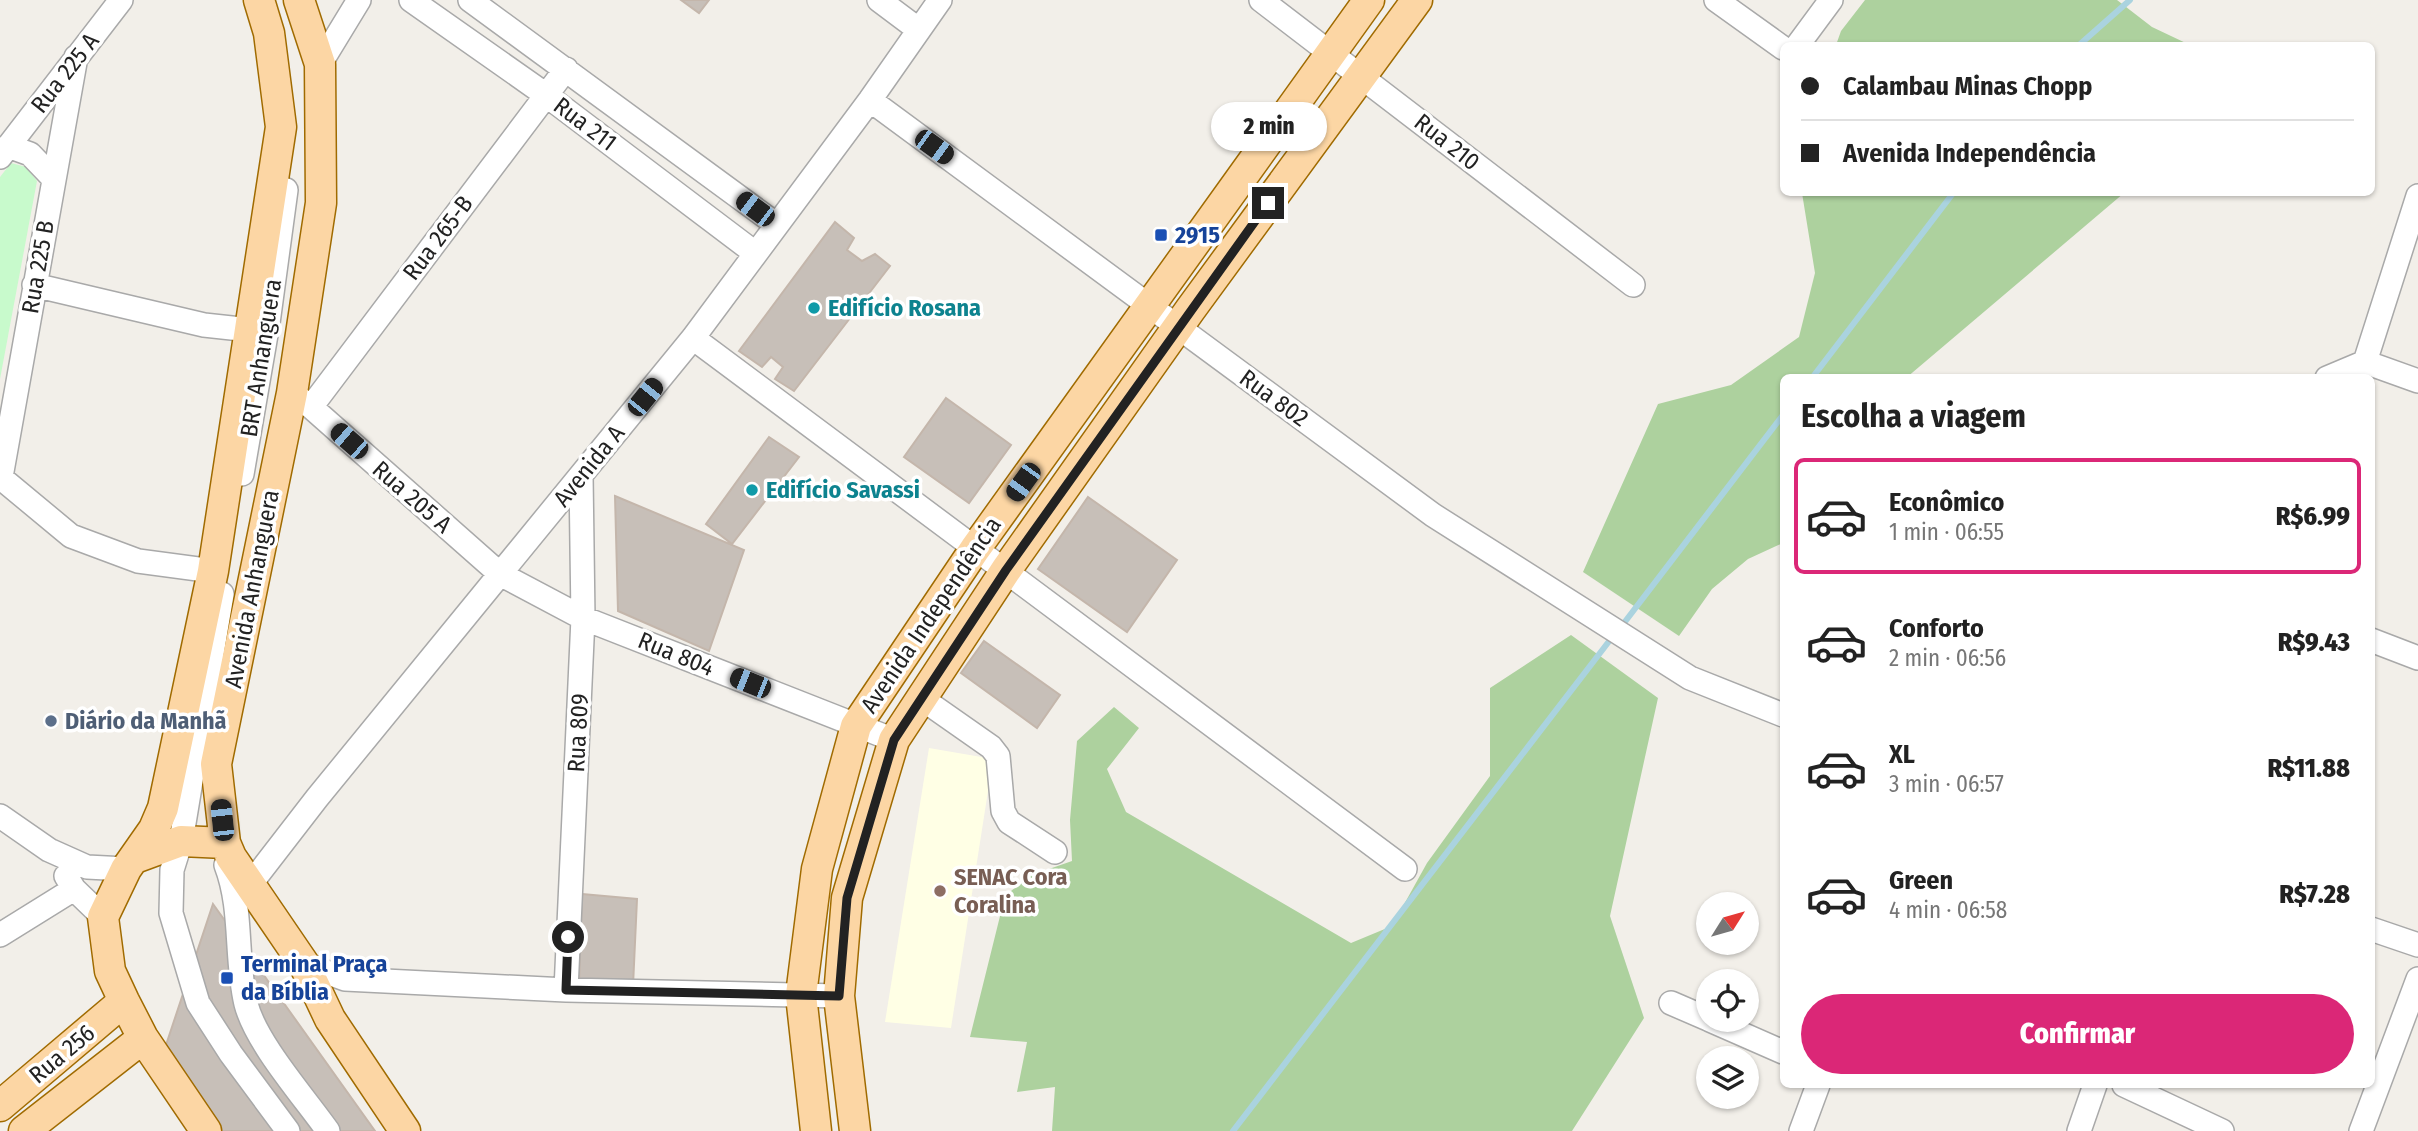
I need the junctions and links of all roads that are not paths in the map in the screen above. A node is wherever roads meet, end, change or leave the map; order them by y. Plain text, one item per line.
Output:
1 (121, 0) edge
2 (259, 0) edge
3 (272, 0) edge
4 (299, 0) edge
5 (359, 0) edge
6 (411, 0) edge
7 (470, 0) edge
8 (878, 0) edge
9 (940, 0) edge
10 (1261, 0) edge
11 (1370, 0) edge
12 (1417, 0) edge
13 (1716, 0) edge
14 (1831, 0) edge
15 (919, 30) junction
16 (1800, 42) edge
17 (1780, 46) edge
18 (1332, 53) junction
19 (76, 57) junction
20 (320, 64) junction
21 (566, 69) junction
22 (1361, 75) junction
23 (546, 95) junction
24 (870, 100) junction
25 (4, 151) edge
26 (54, 178) junction
27 (2418, 196) edge
28 (777, 225) junction
29 (755, 253) junction
30 (34, 285) junction
31 (1633, 285) dead end
32 (1150, 306) junction
33 (1178, 327) junction
34 (250, 331) junction
35 (693, 338) junction
36 (2365, 362) junction
37 (2336, 374) edge
38 (2418, 382) edge
39 (301, 400) junction
40 (582, 475) junction
41 (0, 477) edge
42 (975, 549) junction
43 (1006, 570) junction
44 (213, 571) junction
45 (500, 575) junction
46 (583, 618) junction
47 (2375, 642) edge
48 (2418, 658) edge
49 (921, 698) junction
50 (1780, 714) edge
51 (202, 715) junction
52 (856, 726) junction
53 (894, 740) junction
54 (0, 816) edge
55 (181, 841) junction
56 (221, 843) junction
57 (49, 850) junction
58 (1055, 852) dead end
59 (130, 863) junction
60 (1405, 869) dead end
61 (249, 886) junction
62 (74, 889) junction
63 (103, 917) junction
64 (2375, 930) edge
65 (0, 935) edge
66 (2418, 945) edge
67 (304, 964) junction
68 (345, 979) junction
69 (2418, 979) edge
70 (566, 990) junction
71 (801, 995) junction
72 (839, 996) junction
73 (124, 1001) junction
74 (1671, 1003) dead end
75 (1696, 1014) edge
76 (330, 1018) junction
77 (1737, 1032) edge
78 (143, 1038) junction
79 (1780, 1051) edge
80 (1817, 1088) edge
81 (2094, 1088) edge
82 (2130, 1088) edge
83 (0, 1106) edge
84 (24, 1131) edge
85 (206, 1131) edge
86 (288, 1131) edge
87 (328, 1131) edge
88 (405, 1131) edge
89 (816, 1131) edge
90 (855, 1131) edge
91 (1801, 1131) edge
92 (2078, 1131) edge
93 (2222, 1131) edge
94 (2361, 1131) edge

1 - 19 street, Rua 225 A
2 - 34 main road, Avenida Anhanguera
3 - 51 street, BRT Anhanguera
4 - 20 main road, Avenida Anhanguera
5 - 20 street
6 - 23 street, Rua 211
7 - 21 street, Rua 211
8 - 15 street
9 - 15 street, Avenida A
10 - 18 street, Rua 210
11 - 18 main road, Avenida Independência
12 - 22 main road, Avenida Independência
13 - 17 street
14 - 16 street
15 - 24 street, Avenida A
18 - 22 street, Rua 210
18 - 32 main road, Avenida Independência
19 - 25 street, Rua 225 A
19 - 26 street, Rua 225 B
20 - 39 main road, Avenida Anhanguera
21 - 23 street, Rua 265-B
21 - 28 street, Rua 211
22 - 31 street, Rua 210
22 - 33 main road, Avenida Independência
23 - 29 street, Rua 211
23 - 39 street, Rua 265-B
24 - 28 street, Avenida A
24 - 32 street, Rua 802
25 - 26 street, Rua 225 A
26 - 30 street, Rua 225 B
27 - 36 street
28 - 29 street, Avenida A
29 - 35 street, Avenida A
30 - 34 street
30 - 41 street, Rua 225 B
32 - 33 street, Rua 802
32 - 42 main road, Avenida Independência
33 - 43 main road, Avenida Independência
33 - 50 street, Rua 802
34 - 44 main road, Avenida Anhanguera
35 - 40 street, Avenida A
35 - 42 street
36 - 37 street
36 - 38 street
39 - 45 street, Rua 205 A
39 - 56 main road, Avenida Anhanguera
40 - 45 street, Avenida A
40 - 46 street, Rua 809
41 - 44 street
42 - 43 street
42 - 52 main road, Avenida Independência
43 - 49 main road, Avenida Independência
43 - 60 street
44 - 59 main road, Avenida Anhanguera
45 - 46 street, Rua 804
45 - 61 street, Avenida A
46 - 52 street, Rua 804
46 - 70 street, Rua 809
47 - 48 street
49 - 53 main road, Avenida Independência
49 - 58 street
51 - 55 street, BRT Anhanguera
51 - 56 street, BRT Anhanguera
52 - 53 street, Rua 804
52 - 71 main road, Avenida Independência
53 - 72 main road, Avenida Independência
54 - 57 street
55 - 56 main road
55 - 59 main road
55 - 86 street, BRT Anhanguera
56 - 61 main road, Avenida Anhanguera
56 - 87 street, BRT Anhanguera
57 - 59 street
57 - 62 street
59 - 63 main road, Avenida Anhanguera
61 - 67 main road, Avenida Anhanguera
62 - 63 street
62 - 65 street
63 - 73 main road
64 - 66 street
67 - 68 street
67 - 76 main road, Avenida Anhanguera
68 - 70 street
68 - 76 street
69 - 94 street
70 - 71 street
71 - 72 street
71 - 89 main road, Avenida Independência
72 - 90 main road, Avenida Independência
73 - 78 main road
73 - 83 main road, Rua 256
74 - 75 street
76 - 88 main road, Avenida Anhanguera
77 - 79 street
78 - 84 main road, Rua 256
78 - 85 main road
80 - 91 street
81 - 92 street
82 - 93 street

